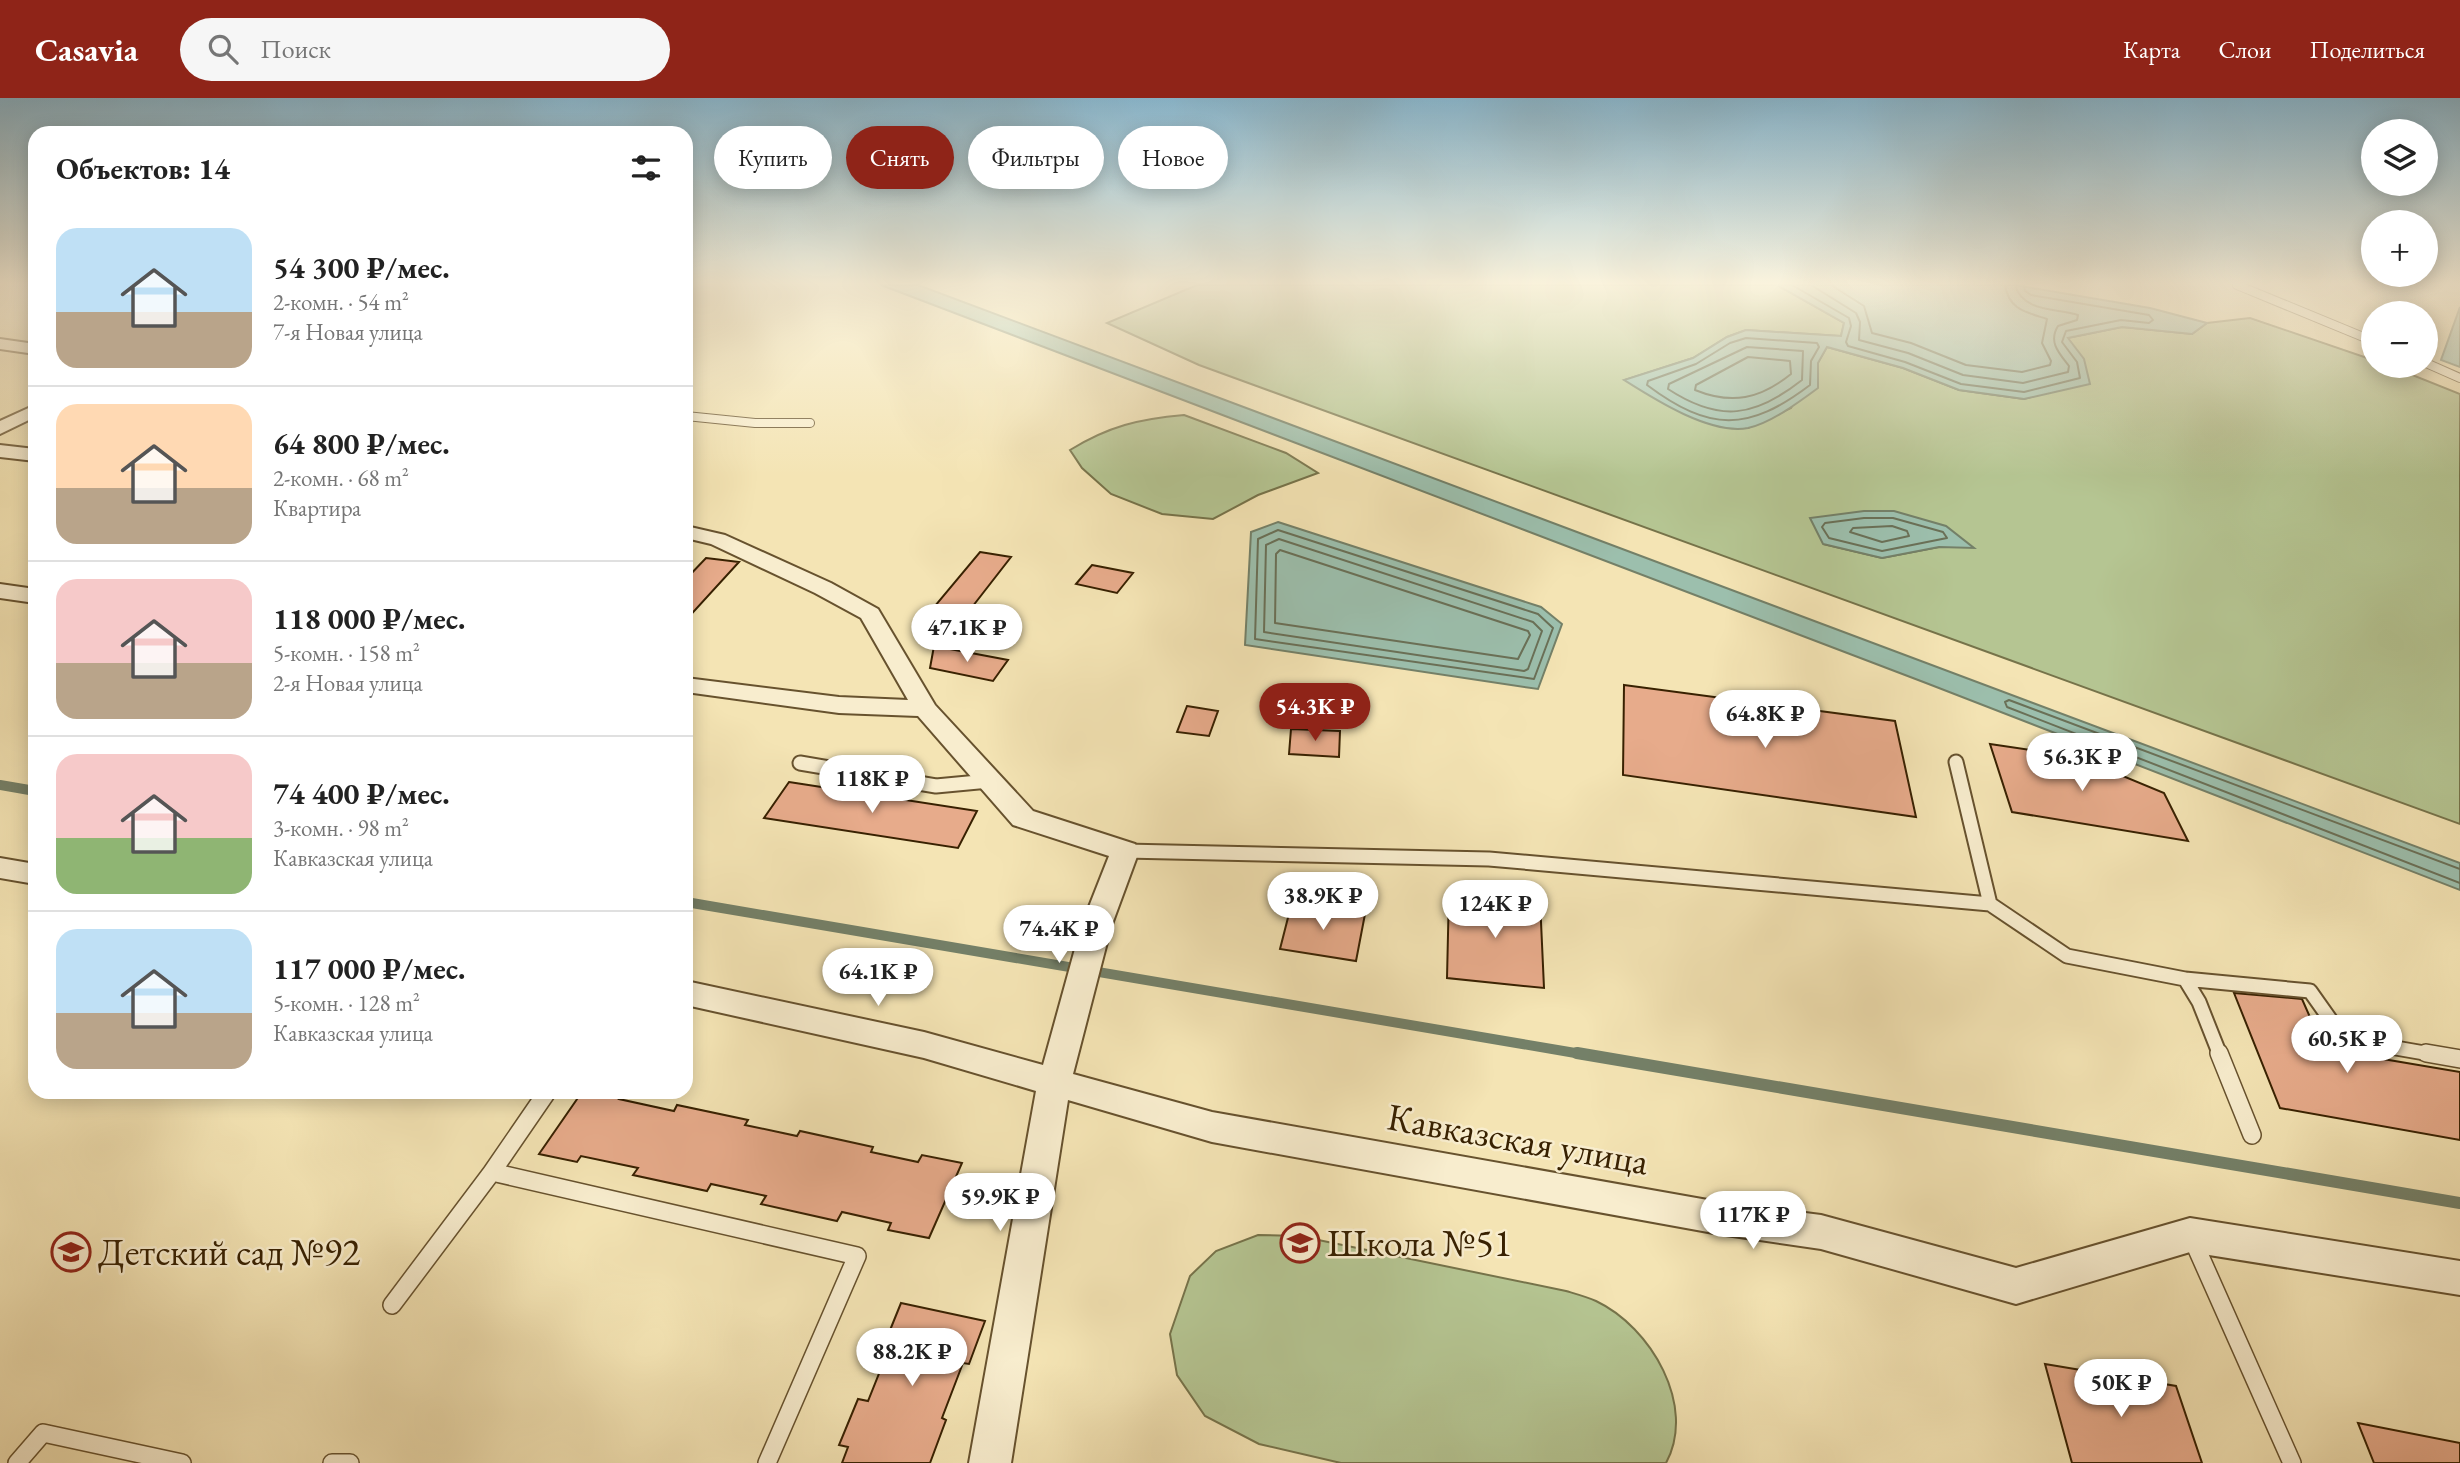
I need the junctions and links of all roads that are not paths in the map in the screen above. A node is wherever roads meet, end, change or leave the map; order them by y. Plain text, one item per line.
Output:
1 (2438, 368) edge
2 (2460, 378) edge
3 (28, 414) edge
4 (693, 417) edge
5 (810, 423) dead end
6 (0, 428) edge
7 (0, 451) edge
8 (28, 454) edge
9 (693, 533) edge
10 (0, 592) edge
11 (28, 595) edge
12 (693, 686) edge
13 (925, 709) junction
14 (1956, 762) dead end
15 (800, 763) dead end
16 (990, 781) junction
17 (1125, 852) junction
18 (0, 867) edge
19 (28, 873) edge
20 (1990, 904) junction
21 (2186, 979) junction
22 (693, 995) edge
23 (1073, 1017) joint
24 (2460, 1059) edge
25 (1054, 1084) junction
26 (542, 1099) edge
27 (2252, 1135) dead end
28 (492, 1172) junction
29 (2190, 1235) junction
30 (2460, 1278) edge
31 (392, 1306) dead end
32 (17, 1463) edge
33 (182, 1463) edge
34 (332, 1463) edge
35 (350, 1463) edge
36 (767, 1463) edge
37 (990, 1463) edge
38 (2292, 1463) edge

1 - 2 lane
3 - 6 street
4 - 5 lane
7 - 8 street
9 - 13 street
10 - 11 street
12 - 13 street
13 - 16 street
14 - 20 lane
15 - 16 lane
16 - 17 street
17 - 20 lane
17 - 23 street
18 - 19 street
20 - 21 lane
21 - 24 lane
21 - 27 lane
22 - 25 street, Кавказская улица
23 - 25 street
25 - 29 street, Кавказская улица
25 - 37 street
26 - 28 lane
28 - 31 lane
28 - 36 lane
29 - 30 street, Кавказская улица
29 - 38 lane
32 - 33 lane
34 - 35 lane

